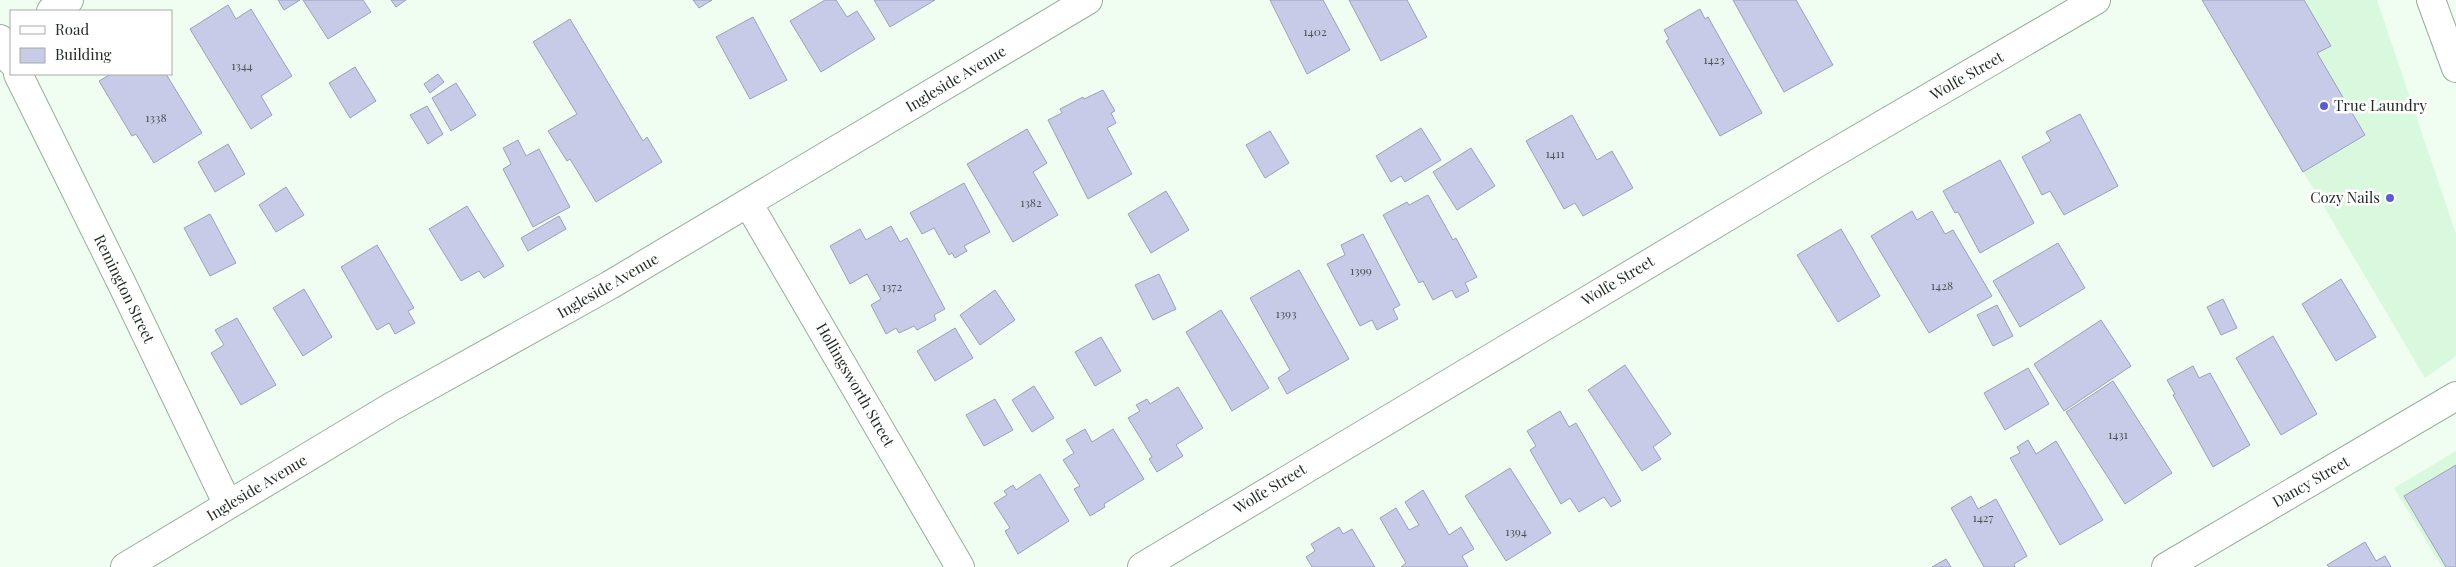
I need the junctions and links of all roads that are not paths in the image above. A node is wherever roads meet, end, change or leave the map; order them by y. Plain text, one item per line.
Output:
1 (69, 0) edge
2 (1088, 0) edge
3 (2096, 0) edge
4 (2431, 0) edge
5 (53, 10) edge
6 (2456, 68) edge
7 (18, 75) edge
8 (748, 203) junction
9 (2456, 396) edge
10 (228, 505) junction
11 (124, 567) edge
12 (960, 567) edge
13 (1142, 567) edge
14 (2166, 567) edge

1 - 5 street
2 - 8 street, Ingleside Avenue
3 - 13 street, Wolfe Street
4 - 6 street
7 - 10 street, Remington Street
8 - 10 street, Ingleside Avenue
8 - 12 street, Hollingsworth Street
9 - 14 street, Dancy Street
10 - 11 street, Ingleside Avenue

